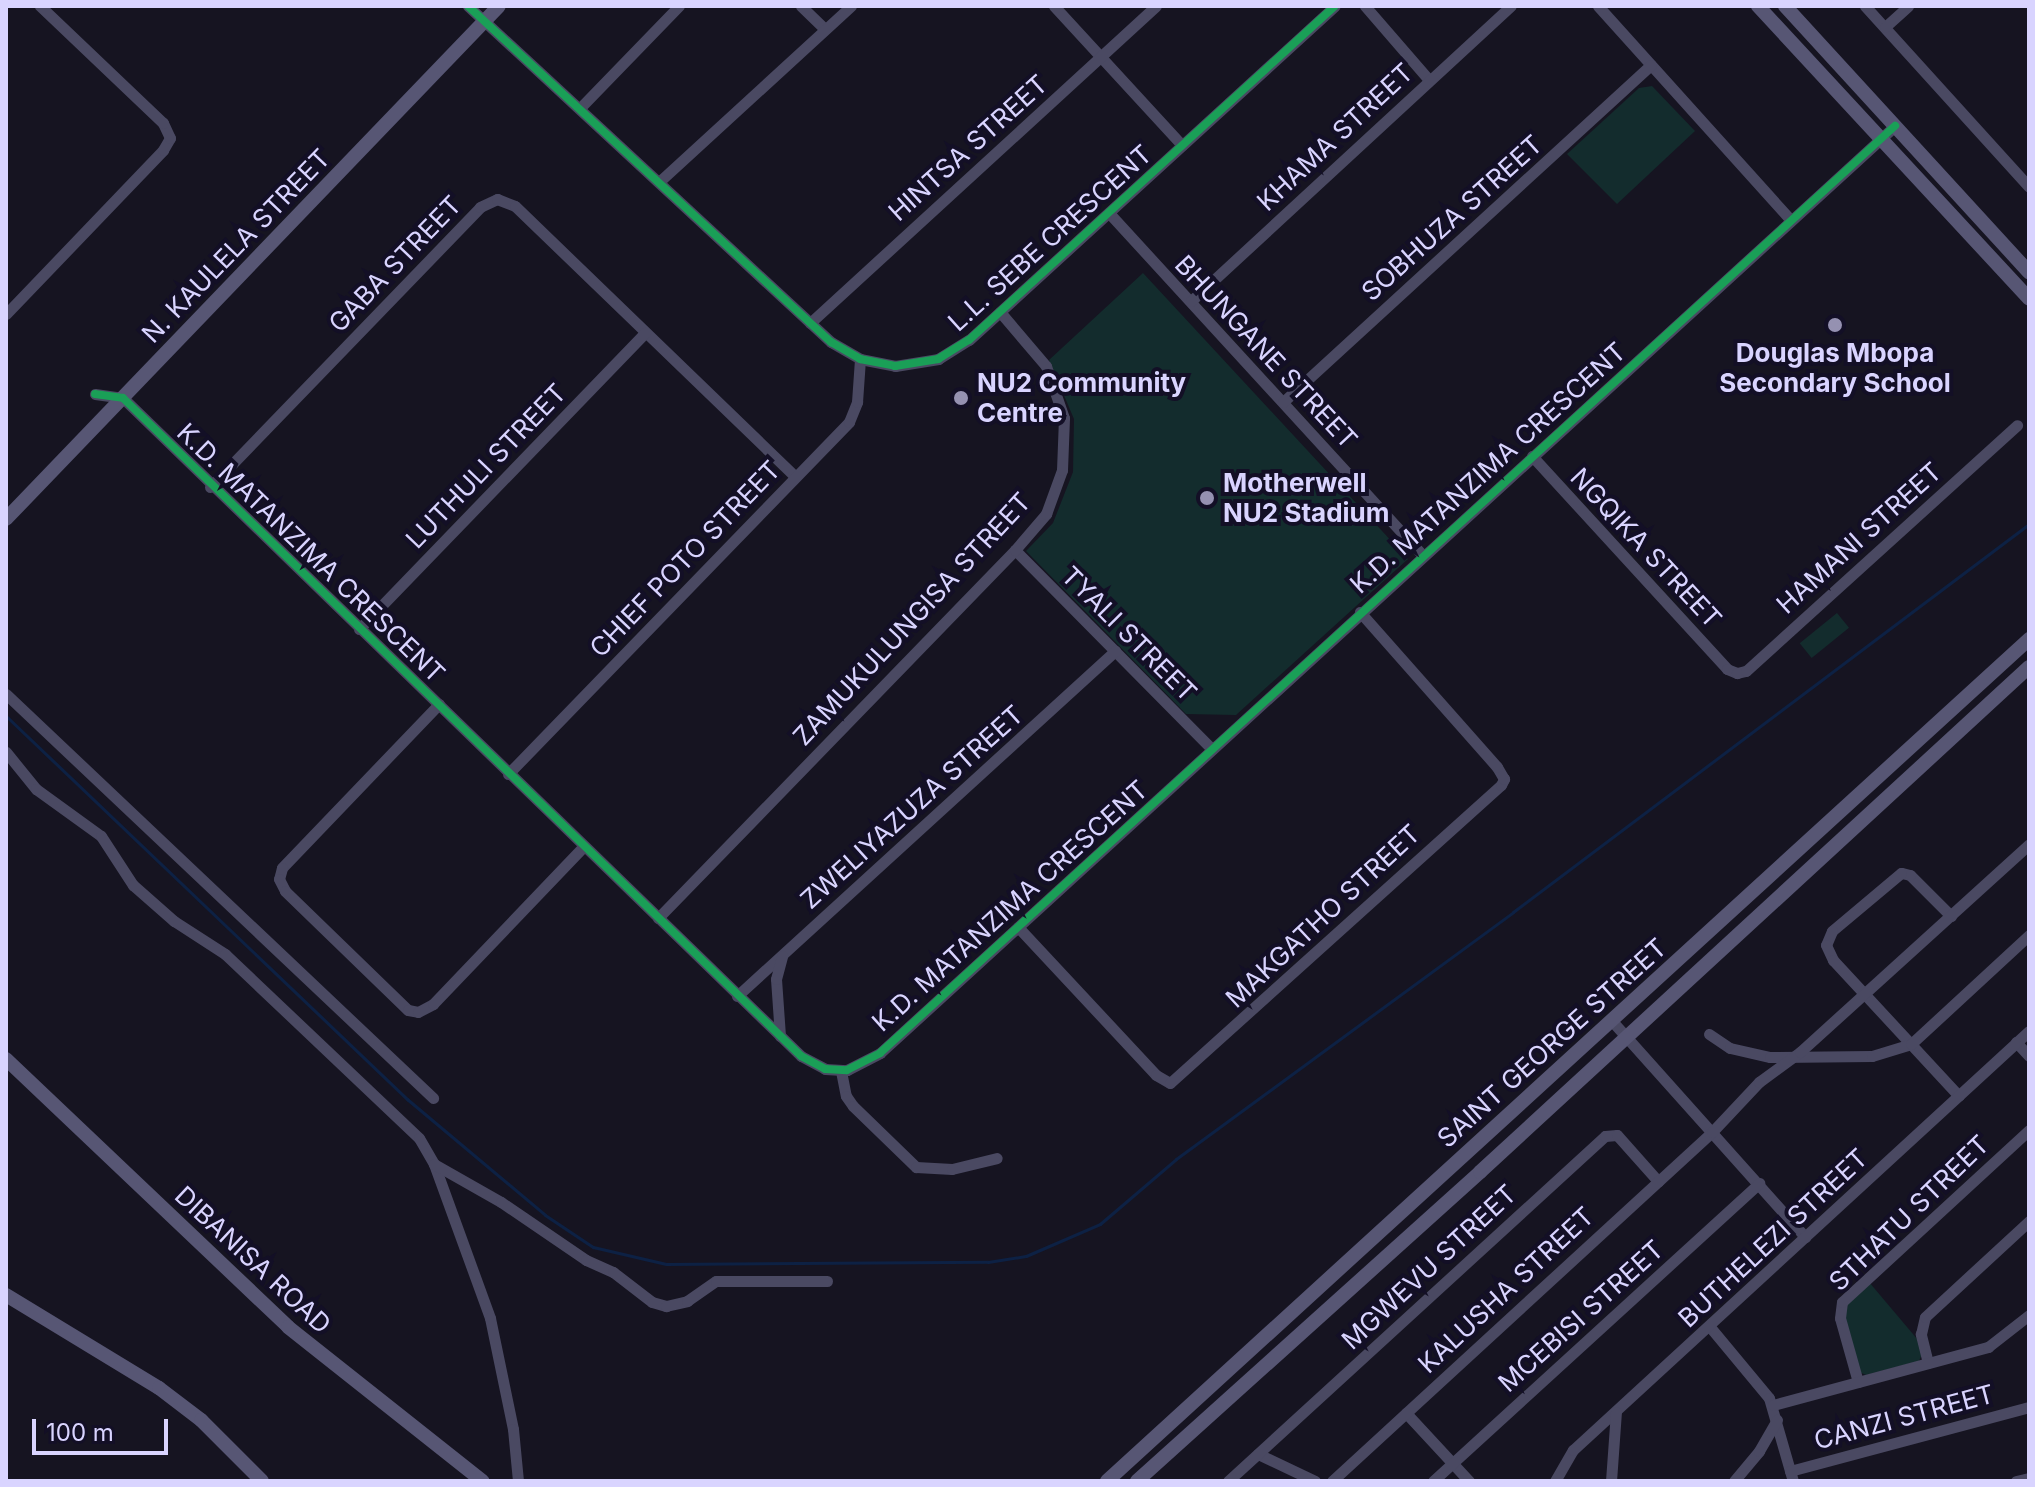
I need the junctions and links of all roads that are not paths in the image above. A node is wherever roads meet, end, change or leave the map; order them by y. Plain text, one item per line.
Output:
1 (40, 6) edge
2 (468, 6) edge
3 (499, 6) edge
4 (679, 6) edge
5 (801, 6) edge
6 (851, 6) edge
7 (1054, 6) edge
8 (1156, 6) edge
9 (1335, 6) edge
10 (1365, 6) edge
11 (1511, 6) edge
12 (1598, 6) edge
13 (1758, 6) edge
14 (1785, 6) edge
15 (1865, 6) edge
16 (1908, 6) edge
17 (485, 21) junction
18 (1885, 27) junction
19 (825, 29) junction
20 (1102, 57) junction
21 (1651, 65) junction
22 (1429, 80) junction
23 (580, 108) junction
24 (1895, 126) junction
25 (1880, 139) junction
26 (1182, 145) junction
27 (660, 181) junction
28 (2029, 187) edge
29 (1109, 213) junction
30 (1791, 220) junction
31 (2029, 272) edge
32 (2029, 299) edge
33 (1191, 301) junction
34 (1000, 312) junction
35 (6, 314) edge
36 (810, 323) junction
37 (645, 333) junction
38 (860, 359) junction
39 (95, 394) dead end
40 (123, 398) junction
41 (1283, 402) junction
42 (2017, 425) dead end
43 (1532, 456) junction
44 (795, 476) junction
45 (210, 487) junction
46 (6, 519) edge
47 (1015, 550) junction
48 (1423, 556) junction
49 (1360, 612) junction
50 (359, 629) junction
51 (2029, 639) edge
52 (1115, 651) junction
53 (2029, 667) edge
54 (1727, 669) joint
55 (6, 694) edge
56 (439, 704) junction
57 (1212, 749) junction
58 (6, 752) edge
59 (508, 774) junction
60 (2029, 844) edge
61 (583, 847) junction
62 (1951, 916) junction
63 (658, 918) junction
64 (1018, 927) junction
65 (2029, 935) edge
66 (782, 955) junction
67 (1865, 995) junction
68 (737, 996) junction
69 (1612, 1021) junction
70 (2029, 1031) edge
71 (1709, 1034) dead end
72 (780, 1036) junction
73 (1627, 1037) junction
74 (2016, 1042) junction
75 (1911, 1044) junction
76 (2029, 1056) edge
77 (1794, 1057) junction
78 (6, 1059) edge
79 (841, 1071) junction
80 (1959, 1096) junction
81 (433, 1098) dead end
82 (2029, 1130) edge
83 (1712, 1132) junction
84 (997, 1158) dead end
85 (434, 1164) junction
86 (1658, 1181) junction
87 (1759, 1183) junction
88 (2029, 1221) edge
89 (1805, 1237) junction
90 (827, 1281) dead end
91 (6, 1295) edge
92 (2029, 1315) edge
93 (1710, 1327) junction
94 (1928, 1363) junction
95 (1858, 1382) junction
96 (1773, 1405) junction
97 (2029, 1407) edge
98 (1616, 1412) junction
99 (1406, 1413) junction
100 (1777, 1420) junction
101 (1258, 1454) junction
102 (1452, 1464) junction
103 (1792, 1478) edge
104 (2029, 1478) edge
105 (262, 1481) edge
106 (482, 1481) edge
107 (518, 1481) edge
108 (1107, 1481) edge
109 (1137, 1481) edge
110 (1228, 1481) edge
111 (1315, 1481) edge
112 (1332, 1481) edge
113 (1433, 1481) edge
114 (1469, 1481) edge
115 (1555, 1481) edge
116 (1611, 1481) edge
117 (1734, 1481) edge
118 (2016, 1481) edge

1 - 35 street
2 - 17 street, L.L. SEBE CRESCENT
3 - 17 main road, N. KAULELA STREET
4 - 23 street
5 - 19 street
6 - 19 street
7 - 20 street
8 - 20 street, HINTSA STREET
9 - 26 street, L.L. SEBE CRESCENT
10 - 22 street
11 - 22 street, KHAMA STREET
12 - 21 street
13 - 25 main road
14 - 24 main road
15 - 18 street
16 - 18 street
17 - 23 street, L.L. SEBE CRESCENT
17 - 40 main road, N. KAULELA STREET
18 - 28 street
19 - 27 street
20 - 26 street
20 - 36 street, HINTSA STREET
21 - 30 street
21 - 41 street, SOBHUZA STREET
22 - 33 street, KHAMA STREET
23 - 27 street, L.L. SEBE CRESCENT
24 - 25 street, K.D. MATANZIMA CRESCENT
24 - 31 main road
25 - 30 street, K.D. MATANZIMA CRESCENT
25 - 32 main road
26 - 29 street, L.L. SEBE CRESCENT
27 - 36 street, L.L. SEBE CRESCENT
29 - 33 street, BHUNGANE STREET
29 - 34 street, L.L. SEBE CRESCENT
30 - 43 street, K.D. MATANZIMA CRESCENT
33 - 41 street, BHUNGANE STREET
34 - 38 street, L.L. SEBE CRESCENT
34 - 47 street, ZAMUKULUNGISA STREET
36 - 38 street, L.L. SEBE CRESCENT
37 - 44 street, GABA STREET
37 - 45 street, GABA STREET
37 - 50 street, LUTHULI STREET
38 - 44 street, CHIEF POTO STREET
39 - 40 street
40 - 45 street, K.D. MATANZIMA CRESCENT
40 - 46 main road, N. KAULELA STREET
41 - 48 street, BHUNGANE STREET
42 - 54 street, HAMANI STREET
43 - 48 street, K.D. MATANZIMA CRESCENT
43 - 54 street, NGQIKA STREET
44 - 59 street, CHIEF POTO STREET
45 - 50 street, K.D. MATANZIMA CRESCENT
47 - 52 street, TYALI STREET
47 - 63 street, ZAMUKULUNGISA STREET
48 - 49 street, K.D. MATANZIMA CRESCENT
49 - 57 street, K.D. MATANZIMA CRESCENT
49 - 64 street, MAKGATHO STREET
50 - 56 street, K.D. MATANZIMA CRESCENT
51 - 69 main road, SAINT GEORGE STREET
52 - 57 street, TYALI STREET
52 - 66 street, ZWELIYAZUZA STREET
53 - 73 main road, SAINT GEORGE STREET
55 - 81 street
56 - 59 street, K.D. MATANZIMA CRESCENT
56 - 61 street
57 - 64 street, K.D. MATANZIMA CRESCENT
58 - 85 street
59 - 61 street, K.D. MATANZIMA CRESCENT
60 - 62 street, KALUSHA STREET
61 - 63 street, K.D. MATANZIMA CRESCENT
62 - 67 street, KALUSHA STREET
62 - 67 street
63 - 68 street, K.D. MATANZIMA CRESCENT
64 - 79 street, K.D. MATANZIMA CRESCENT
65 - 75 street
66 - 68 street, ZWELIYAZUZA STREET
66 - 72 street
67 - 75 street
67 - 77 street, KALUSHA STREET
68 - 72 street, K.D. MATANZIMA CRESCENT
69 - 73 street
69 - 108 main road, SAINT GEORGE STREET
70 - 74 street, BUTHELEZI STREET
71 - 77 street
72 - 79 street, K.D. MATANZIMA CRESCENT
73 - 83 street
73 - 109 main road, SAINT GEORGE STREET
74 - 76 street
74 - 80 street, BUTHELEZI STREET
75 - 77 street
75 - 80 street
77 - 83 street, KALUSHA STREET
78 - 106 main road, DIBANISA ROAD
79 - 84 street
80 - 89 street, BUTHELEZI STREET
82 - 95 street, STHATU STREET
83 - 86 street, KALUSHA STREET
83 - 87 street
85 - 90 street
85 - 107 street
86 - 99 street, KALUSHA STREET
86 - 101 street, MGWEVU STREET
87 - 89 street
87 - 102 street, MCEBISI STREET
88 - 94 street
89 - 93 street, BUTHELEZI STREET
91 - 105 main road
92 - 94 street
93 - 96 street
93 - 98 street, BUTHELEZI STREET
94 - 95 street
95 - 96 street
96 - 100 street
97 - 103 street, CANZI STREET
98 - 115 street, BUTHELEZI STREET
98 - 116 street
99 - 102 street
99 - 112 street, KALUSHA STREET
100 - 103 street
100 - 117 street
101 - 110 street, MGWEVU STREET
101 - 111 street
102 - 113 street, MCEBISI STREET
102 - 114 street
104 - 118 street

